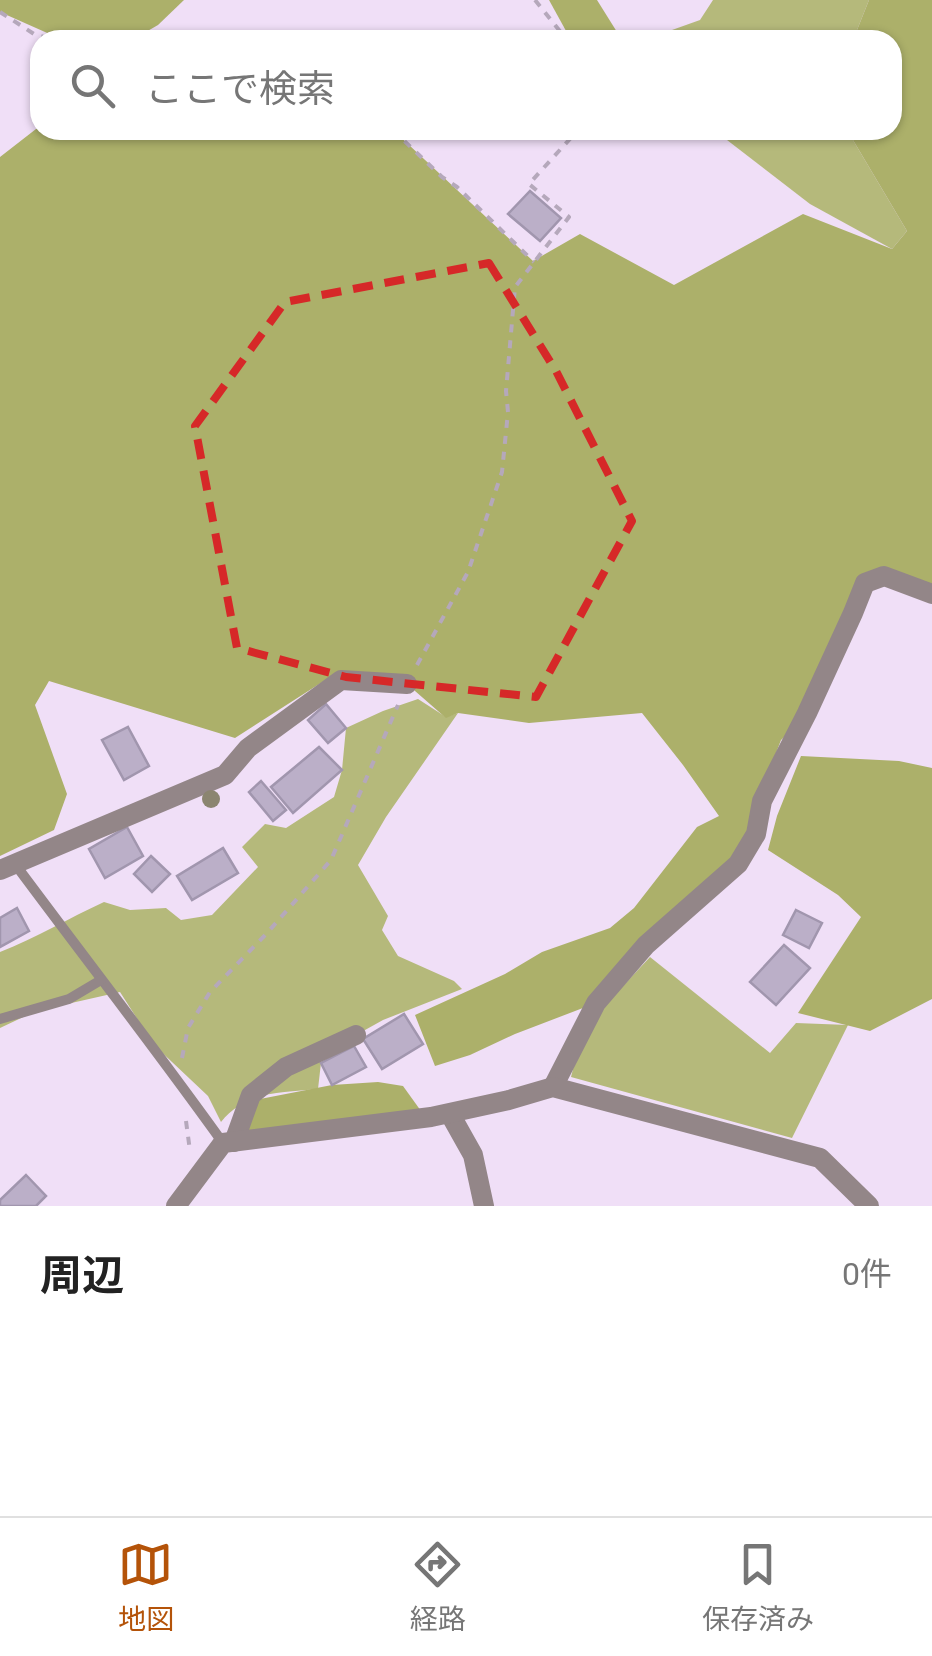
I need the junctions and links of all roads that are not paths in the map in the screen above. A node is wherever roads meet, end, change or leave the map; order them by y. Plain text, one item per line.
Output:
1 (932, 594) edge
2 (407, 684) road end
3 (7, 867) edge
4 (101, 980) junction
5 (0, 1019) edge
6 (356, 1035) dead end
7 (553, 1087) junction
8 (450, 1114) junction
9 (228, 1142) junction
10 (176, 1206) edge
11 (484, 1206) edge
12 (869, 1206) edge

1 - 7 street
2 - 3 street
3 - 4 lane
4 - 5 lane
4 - 9 lane
6 - 9 street
7 - 8 street
7 - 12 street
8 - 9 street
8 - 11 street
9 - 10 street

